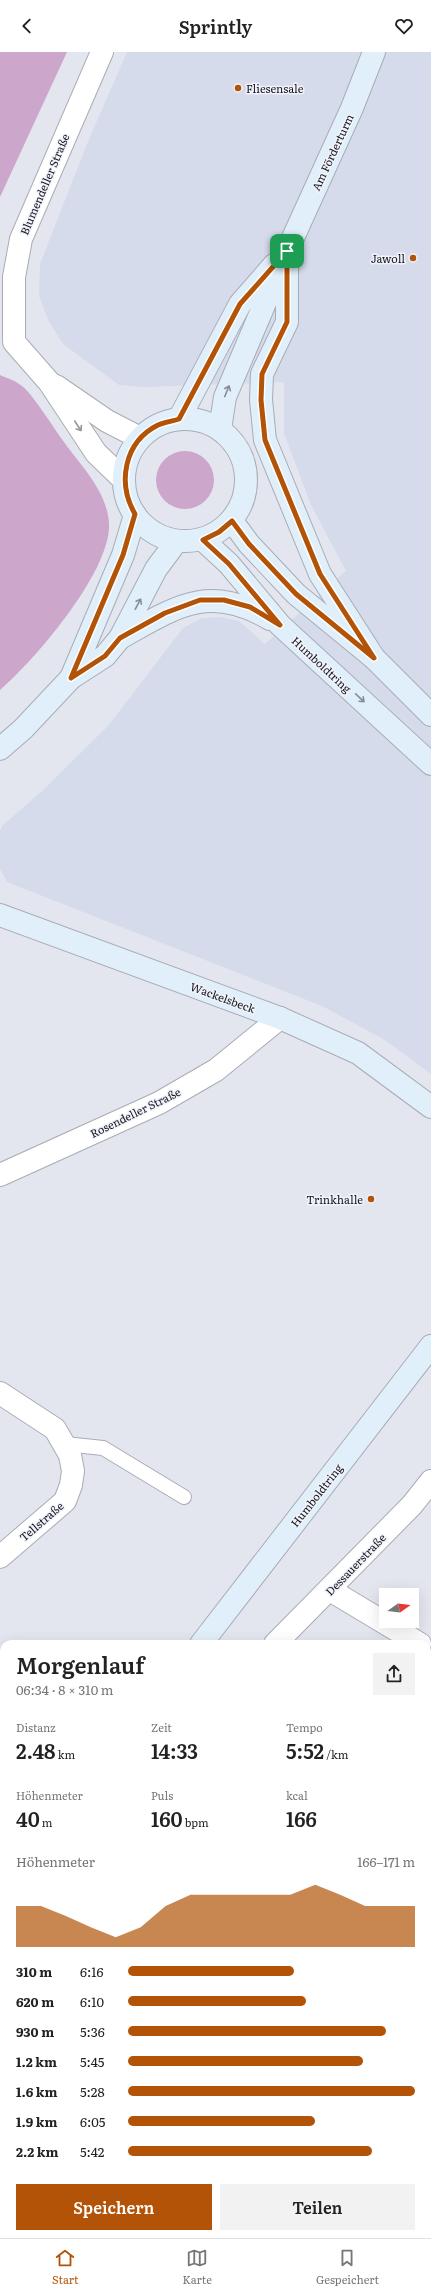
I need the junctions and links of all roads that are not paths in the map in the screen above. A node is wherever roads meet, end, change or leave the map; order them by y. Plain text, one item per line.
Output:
1 (102, 52) edge
2 (374, 52) edge
3 (287, 251) junction
4 (7, 346) edge
5 (49, 382) junction
6 (179, 419) junction
7 (220, 429) junction
8 (140, 438) junction
9 (124, 480) junction
10 (135, 514) junction
11 (232, 521) junction
12 (203, 540) junction
13 (176, 542) junction
14 (280, 625) junction
15 (120, 638) junction
16 (374, 658) junction
17 (71, 678) junction
18 (431, 715) edge
19 (0, 749) edge
20 (431, 764) edge
21 (0, 915) edge
22 (280, 1018) junction
23 (431, 1107) edge
24 (0, 1175) edge
25 (431, 1346) edge
26 (0, 1393) edge
27 (66, 1444) junction
28 (431, 1481) edge
29 (184, 1497) dead end
30 (0, 1556) edge
31 (330, 1590) junction
32 (203, 1640) edge
33 (279, 1640) edge
34 (413, 1640) edge

1 - 4 street, Blumendeller Straße
2 - 3 street, Am Förderturm
3 - 6 street, Am Förderturm
7 -> 3 street, Am Förderturm
3 - 16 street
4 - 5 street, Blumendeller Straße
5 - 8 street, Blumendeller Straße
5 -> 9 street, Blumendeller Straße
6 - 7 street
6 - 8 street
7 - 11 street
8 - 9 street
9 - 10 street
10 - 13 street
10 - 17 street
11 - 12 street
11 - 16 street
12 - 13 street
12 - 14 street, Humboldtring
15 -> 13 street
14 - 15 street
14 -> 20 street, Humboldtring
15 - 17 street
16 - 18 street
17 - 19 street
21 - 22 street, Wackelsbeck
22 - 23 street, Wackelsbeck
22 - 24 street, Rosendeller Straße
25 - 32 street, Humboldtring
26 - 27 street, Tellstraße
27 - 29 lane
27 - 30 street, Tellstraße
28 - 31 street, Dessauerstraße
31 - 33 street, Dessauerstraße
31 - 34 street

